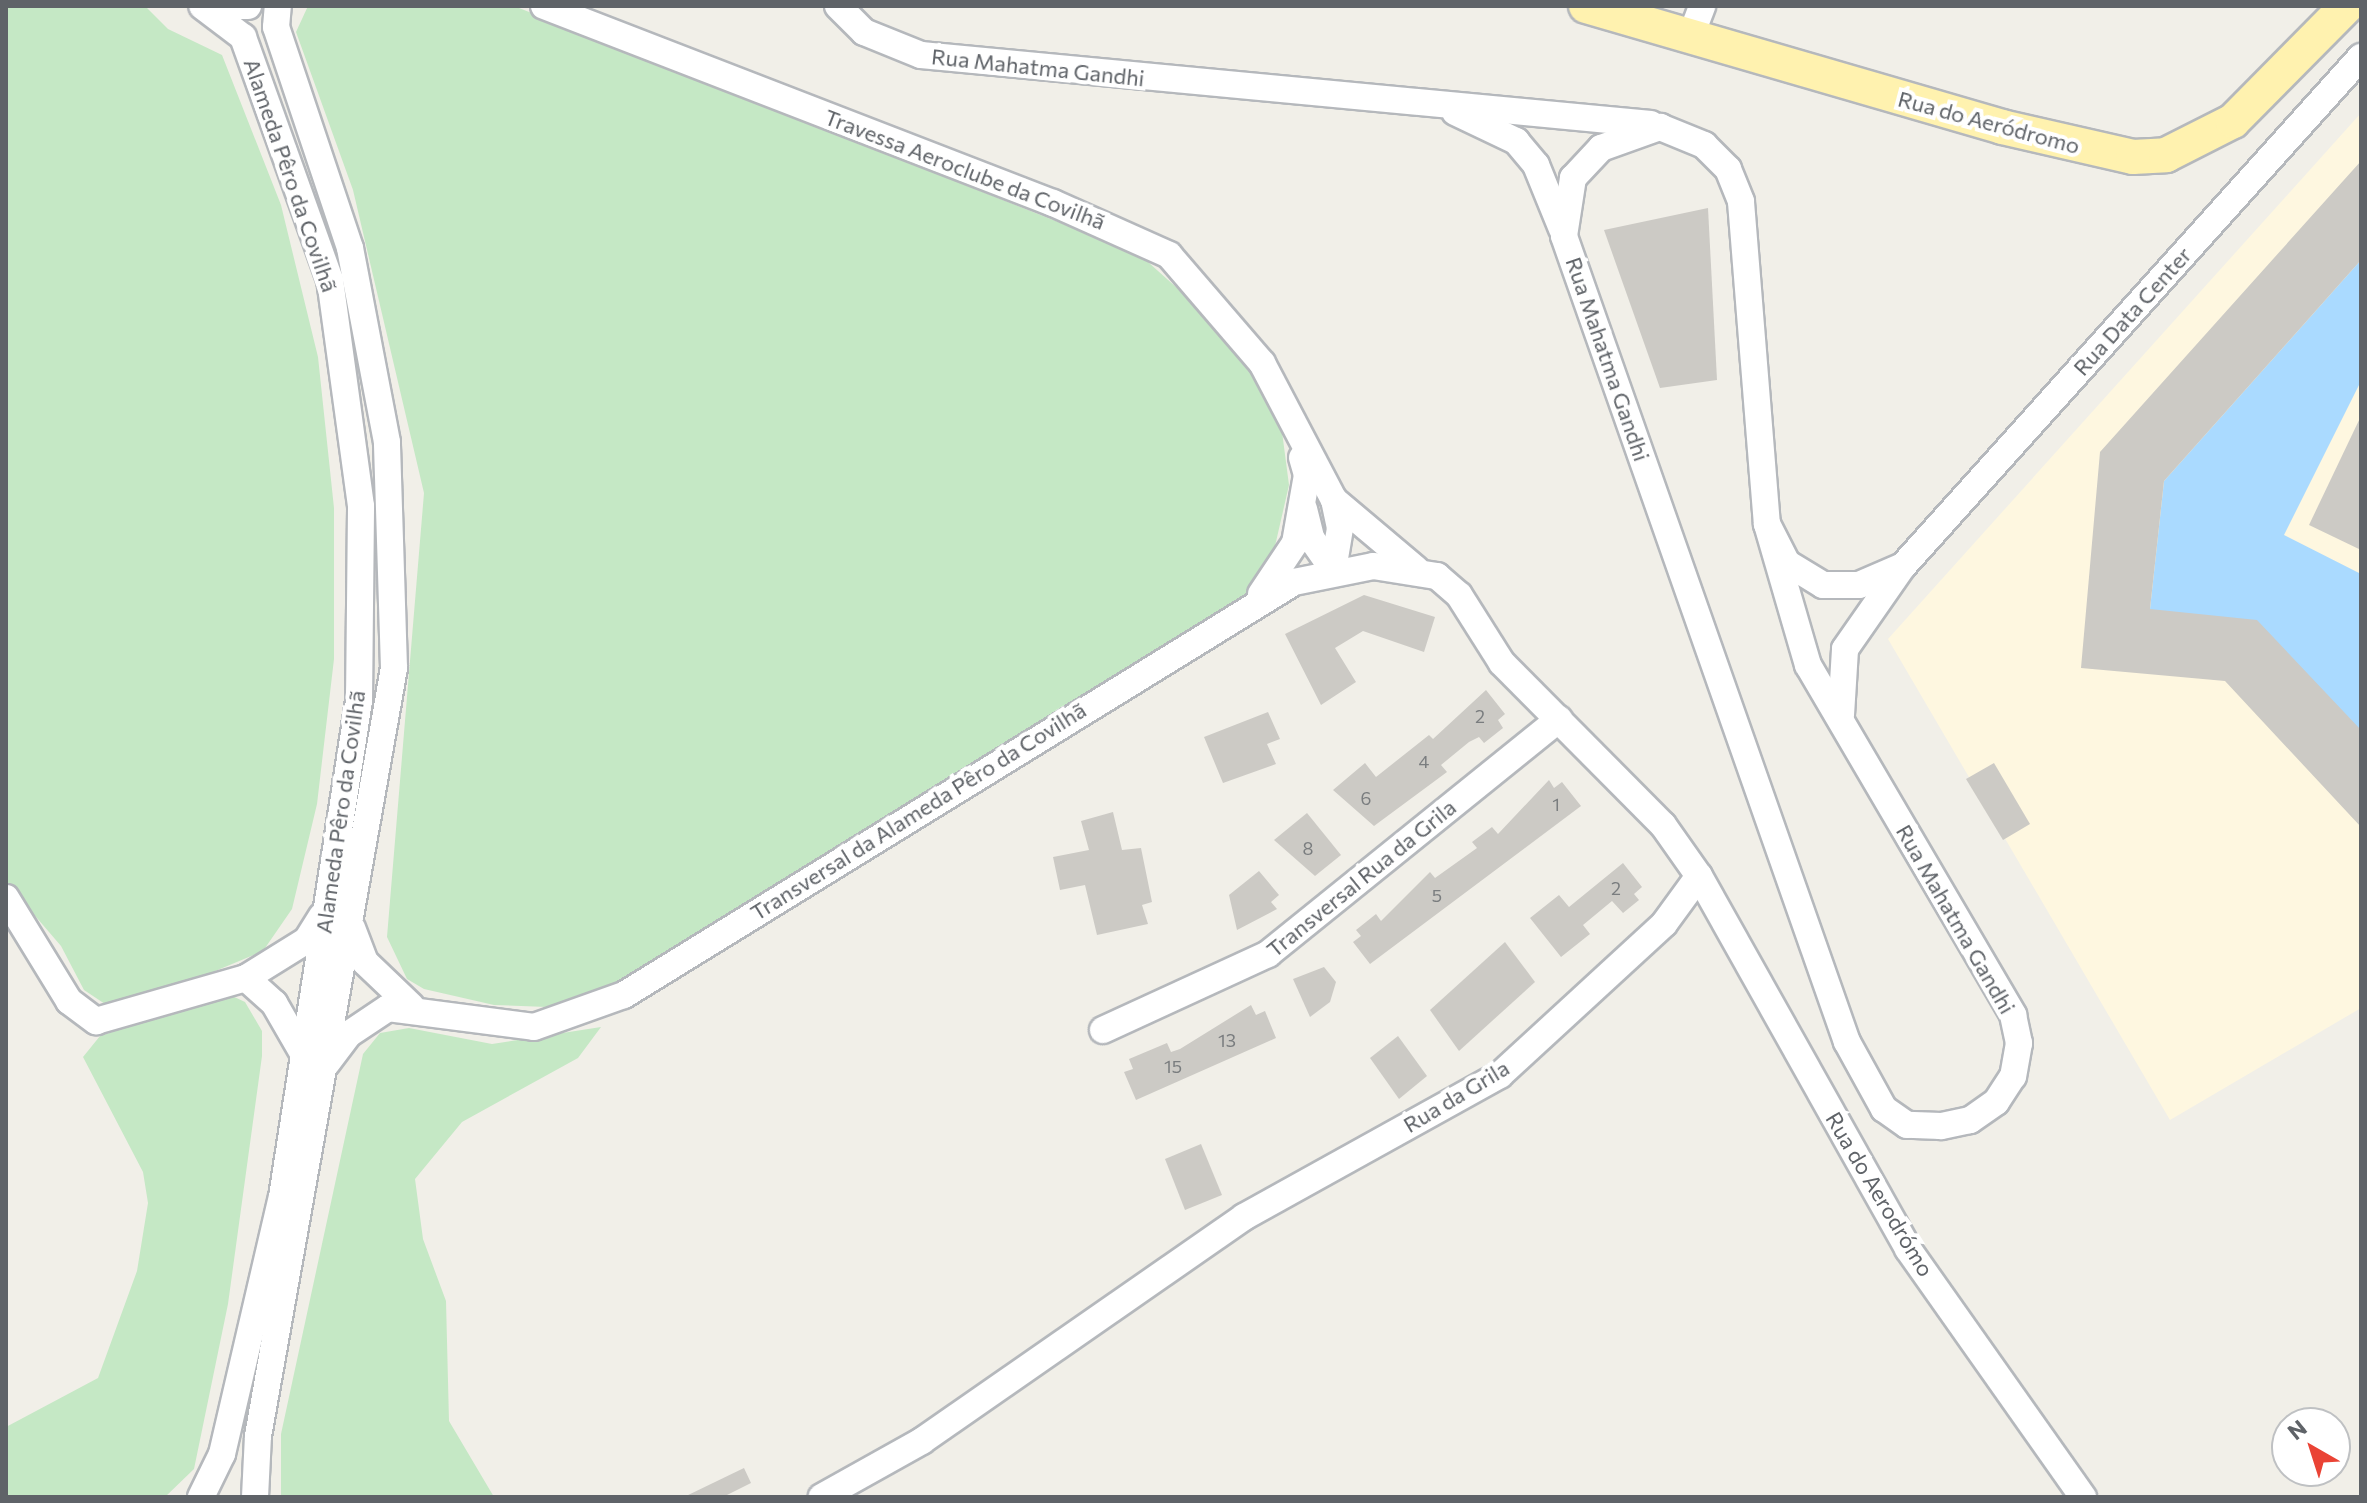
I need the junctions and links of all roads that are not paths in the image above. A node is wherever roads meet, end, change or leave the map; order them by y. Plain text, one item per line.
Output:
1 (205, 6) edge
2 (248, 6) edge
3 (278, 6) edge
4 (544, 6) edge
5 (838, 6) edge
6 (1586, 6) edge
7 (1702, 6) edge
8 (2347, 6) edge
9 (1690, 38) junction
10 (2361, 57) edge
11 (1444, 108) junction
12 (1660, 127) junction
13 (1562, 229) junction
14 (1298, 442) junction
15 (1334, 500) junction
16 (1304, 509) junction
17 (1767, 524) junction
18 (1903, 566) junction
19 (1333, 570) junction
20 (1419, 571) junction
21 (1256, 600) junction
22 (1559, 719) junction
23 (1842, 723) junction
24 (1699, 876) junction
25 (6, 898) edge
26 (326, 909) junction
27 (351, 925) junction
28 (246, 978) junction
29 (411, 1006) junction
30 (1103, 1030) dead end
31 (315, 1059) junction
32 (201, 1497) edge
33 (255, 1497) edge
34 (822, 1497) edge
35 (2083, 1497) edge

1 - 2 street
1 - 26 street, Alameda Pêro da Covilhã
3 - 27 street, Alameda Pêro da Covilhã
4 - 14 street, Travessa Aeroclube da Covilhã
5 - 11 street, Rua Mahatma Gandhi
6 - 9 main road, Rua do Aeródromo
7 - 9 street
8 - 9 main road, Rua do Aeródromo
10 - 18 street, Rua Data Center
11 - 12 street, Rua Mahatma Gandhi
11 - 13 street, Rua Mahatma Gandhi
12 - 13 street, Rua Mahatma Gandhi
12 - 17 street, Rua Mahatma Gandhi
13 - 23 street, Rua Mahatma Gandhi
14 - 15 street, Travessa Aeroclube da Covilhã
14 - 16 street, Travessa Aeroclube da Covilhã
15 - 19 street, Travessa Aeroclube da Covilhã
15 - 20 street, Travessa Aeroclube da Covilhã
16 - 19 street, Travessa Aeroclube da Covilhã
16 - 21 street, Travessa Aeroclube da Covilhã
17 - 18 street, Rua Data Center
17 - 23 street, Rua Mahatma Gandhi
18 - 23 street, Rua Data Center
19 - 20 street, Transversal da Alameda Pêro da Covilhã
19 - 21 street, Transversal da Alameda Pêro da Covilhã
20 - 22 street
21 - 29 street, Transversal da Alameda Pêro da Covilhã
22 - 24 street
22 - 30 street, Transversal Rua da Grila
24 - 34 street, Rua da Grila
24 - 35 street, Rua do Aerodrómo
25 - 28 street
26 - 28 street
26 - 31 street, Alameda Pêro da Covilhã
27 - 29 street
27 - 31 street, Alameda Pêro da Covilhã
28 - 31 street
29 - 31 street, Transversal da Alameda Pêro da Covilhã
31 - 32 street, Alameda Pêro da Covilhã
31 - 33 street, Alameda Pêro da Covilhã

